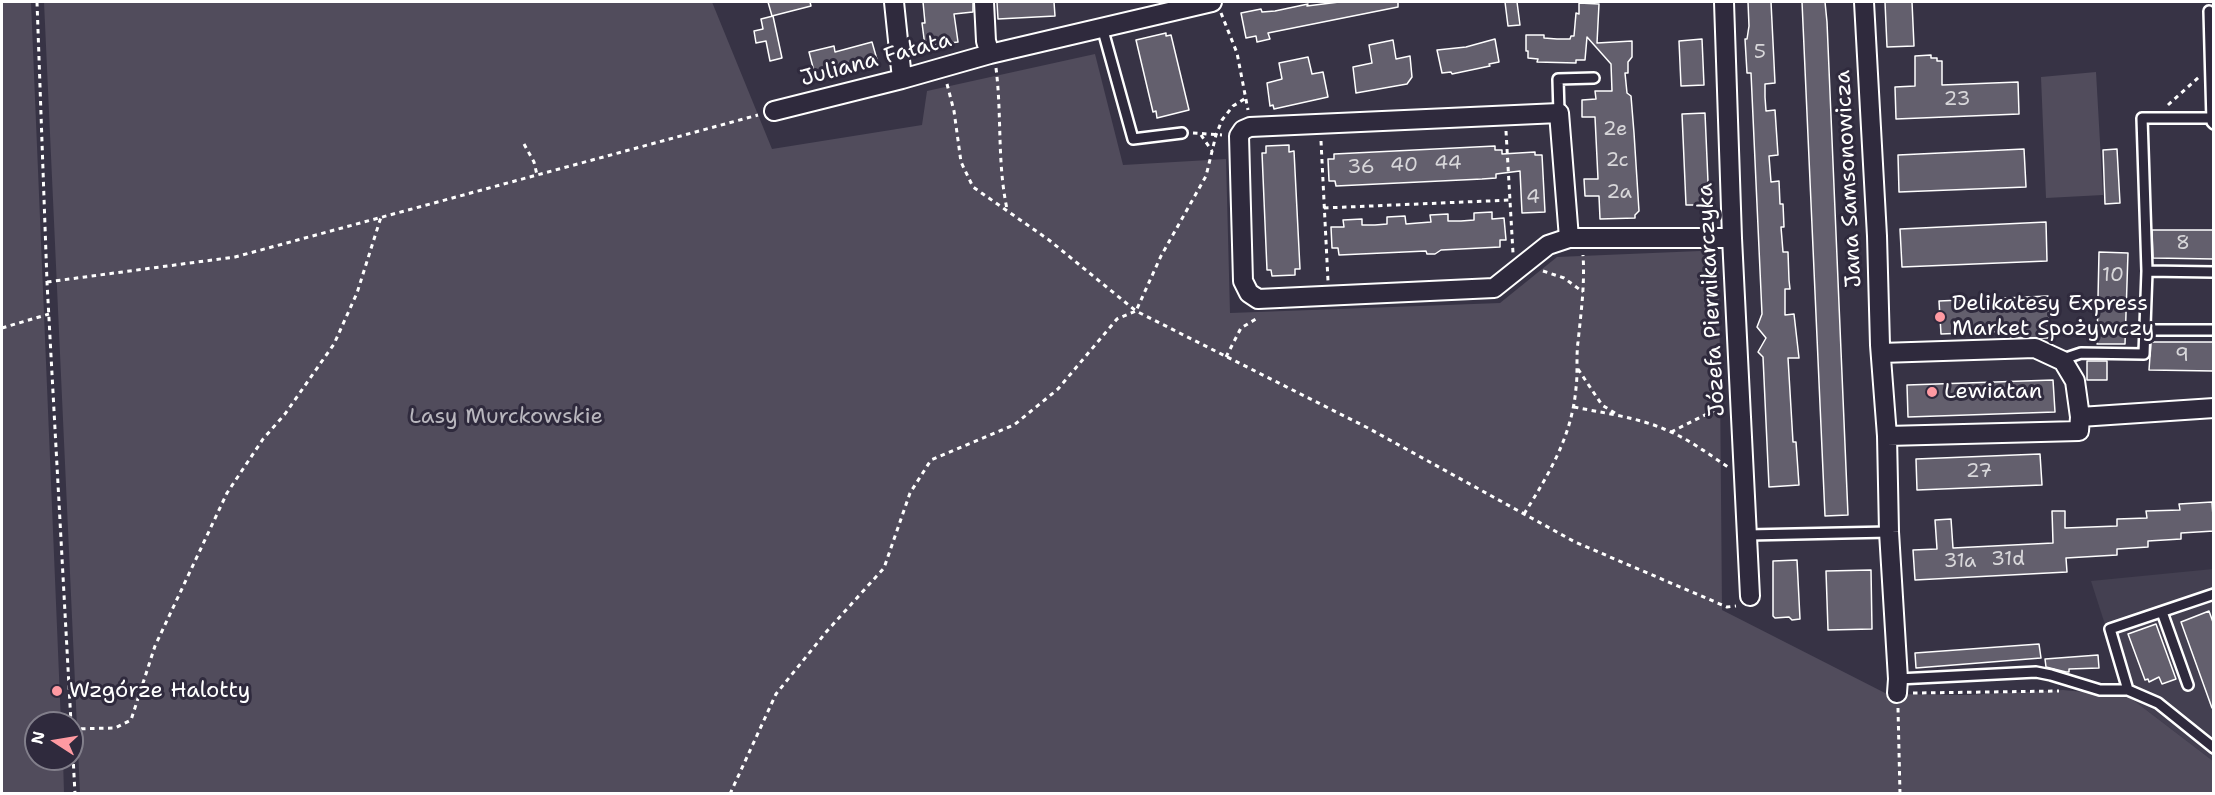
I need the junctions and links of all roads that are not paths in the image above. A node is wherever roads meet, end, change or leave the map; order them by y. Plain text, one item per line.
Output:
1 (894, 2) edge
2 (984, 2) edge
3 (1724, 2) edge
4 (1864, 2) edge
5 (1216, 6) edge
6 (2209, 11) dead end
7 (1102, 27) junction
8 (992, 54) junction
9 (1594, 78) dead end
10 (902, 80) junction
11 (774, 111) road end
12 (1559, 113) junction
13 (2213, 121) edge
14 (1182, 133) road end
15 (1575, 238) junction
16 (1732, 238) junction
17 (2147, 271) junction
18 (2214, 272) edge
19 (2145, 330) junction
20 (2214, 330) edge
21 (1881, 353) junction
22 (2060, 360) junction
23 (2214, 408) edge
24 (2080, 417) junction
25 (1887, 436) junction
26 (1888, 532) junction
27 (1748, 535) junction
28 (2214, 594) edge
29 (1750, 596) dead end
30 (2162, 612) junction
31 (2188, 685) dead end
32 (1898, 686) joint
33 (2128, 690) junction
34 (2214, 748) edge

1 - 10 street
2 - 8 street
3 - 16 street, Józefa Piernikarczyka
4 - 21 street, Jana Samsonowicza
5 - 7 street, Juliana Fałata
6 - 13 lane
7 - 8 street, Juliana Fałata
7 - 14 lane
8 - 10 street, Juliana Fałata
9 - 12 lane
10 - 11 street, Juliana Fałata
12 - 15 street
12 - 15 street
13 - 17 lane
15 - 16 street
16 - 27 street, Józefa Piernikarczyka
17 - 18 lane
17 - 19 lane
19 - 20 lane
19 - 22 lane
21 - 22 street
21 - 25 street, Jana Samsonowicza
22 - 24 street
23 - 24 street
24 - 25 street
25 - 26 street, Jana Samsonowicza
26 - 27 lane
26 - 32 street, Jana Samsonowicza
27 - 29 street, Józefa Piernikarczyka
28 - 30 lane
30 - 31 lane
30 - 33 lane
32 - 33 lane
33 - 34 lane

